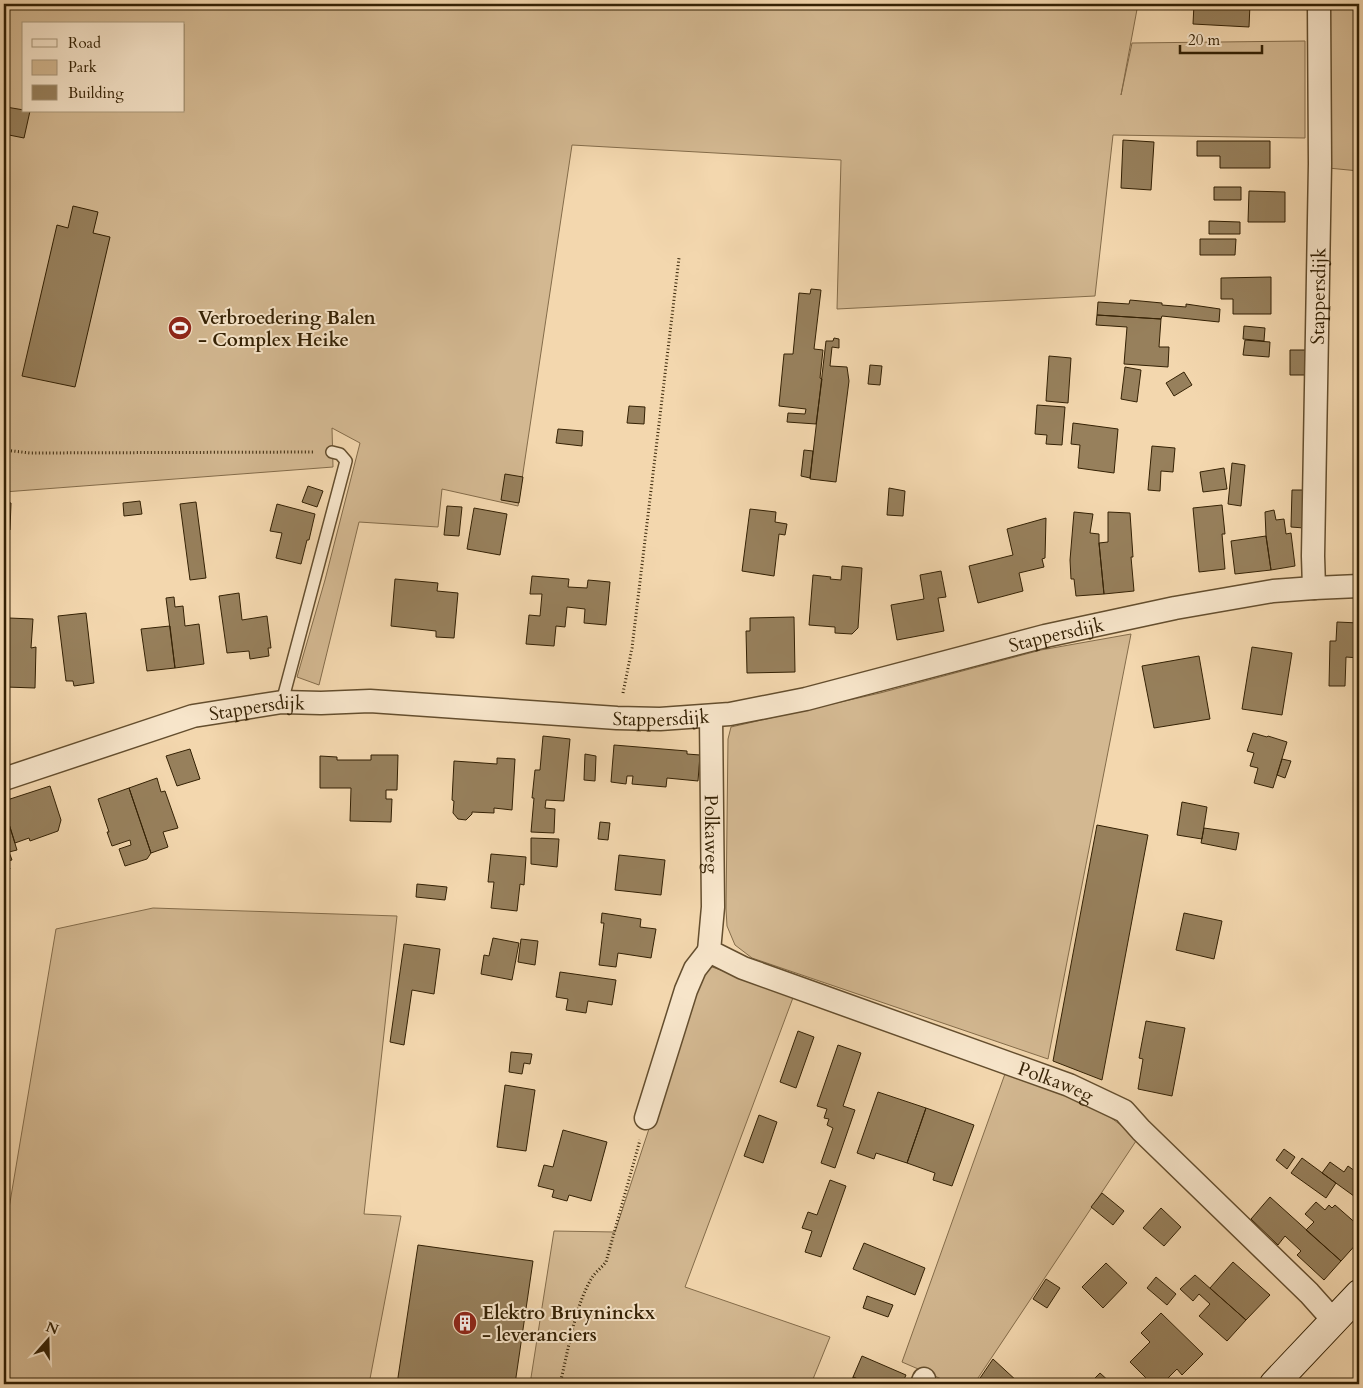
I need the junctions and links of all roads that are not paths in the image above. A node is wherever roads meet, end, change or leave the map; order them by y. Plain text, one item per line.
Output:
1 (1318, 4) edge
2 (332, 452) road end
3 (1359, 586) edge
4 (1314, 588) junction
5 (282, 702) junction
6 (711, 716) junction
7 (4, 779) edge
8 (709, 951) junction
9 (646, 1118) road end
10 (1359, 1294) edge
11 (1334, 1321) junction
12 (1274, 1384) edge

1 - 4 street, Stappersdijk
2 - 5 lane
3 - 4 street, Stappersdijk
4 - 6 street, Stappersdijk
5 - 6 street, Stappersdijk
5 - 7 street, Stappersdijk
6 - 8 street, Polkaweg
8 - 9 street
8 - 11 street, Polkaweg
10 - 11 main road
11 - 12 main road

